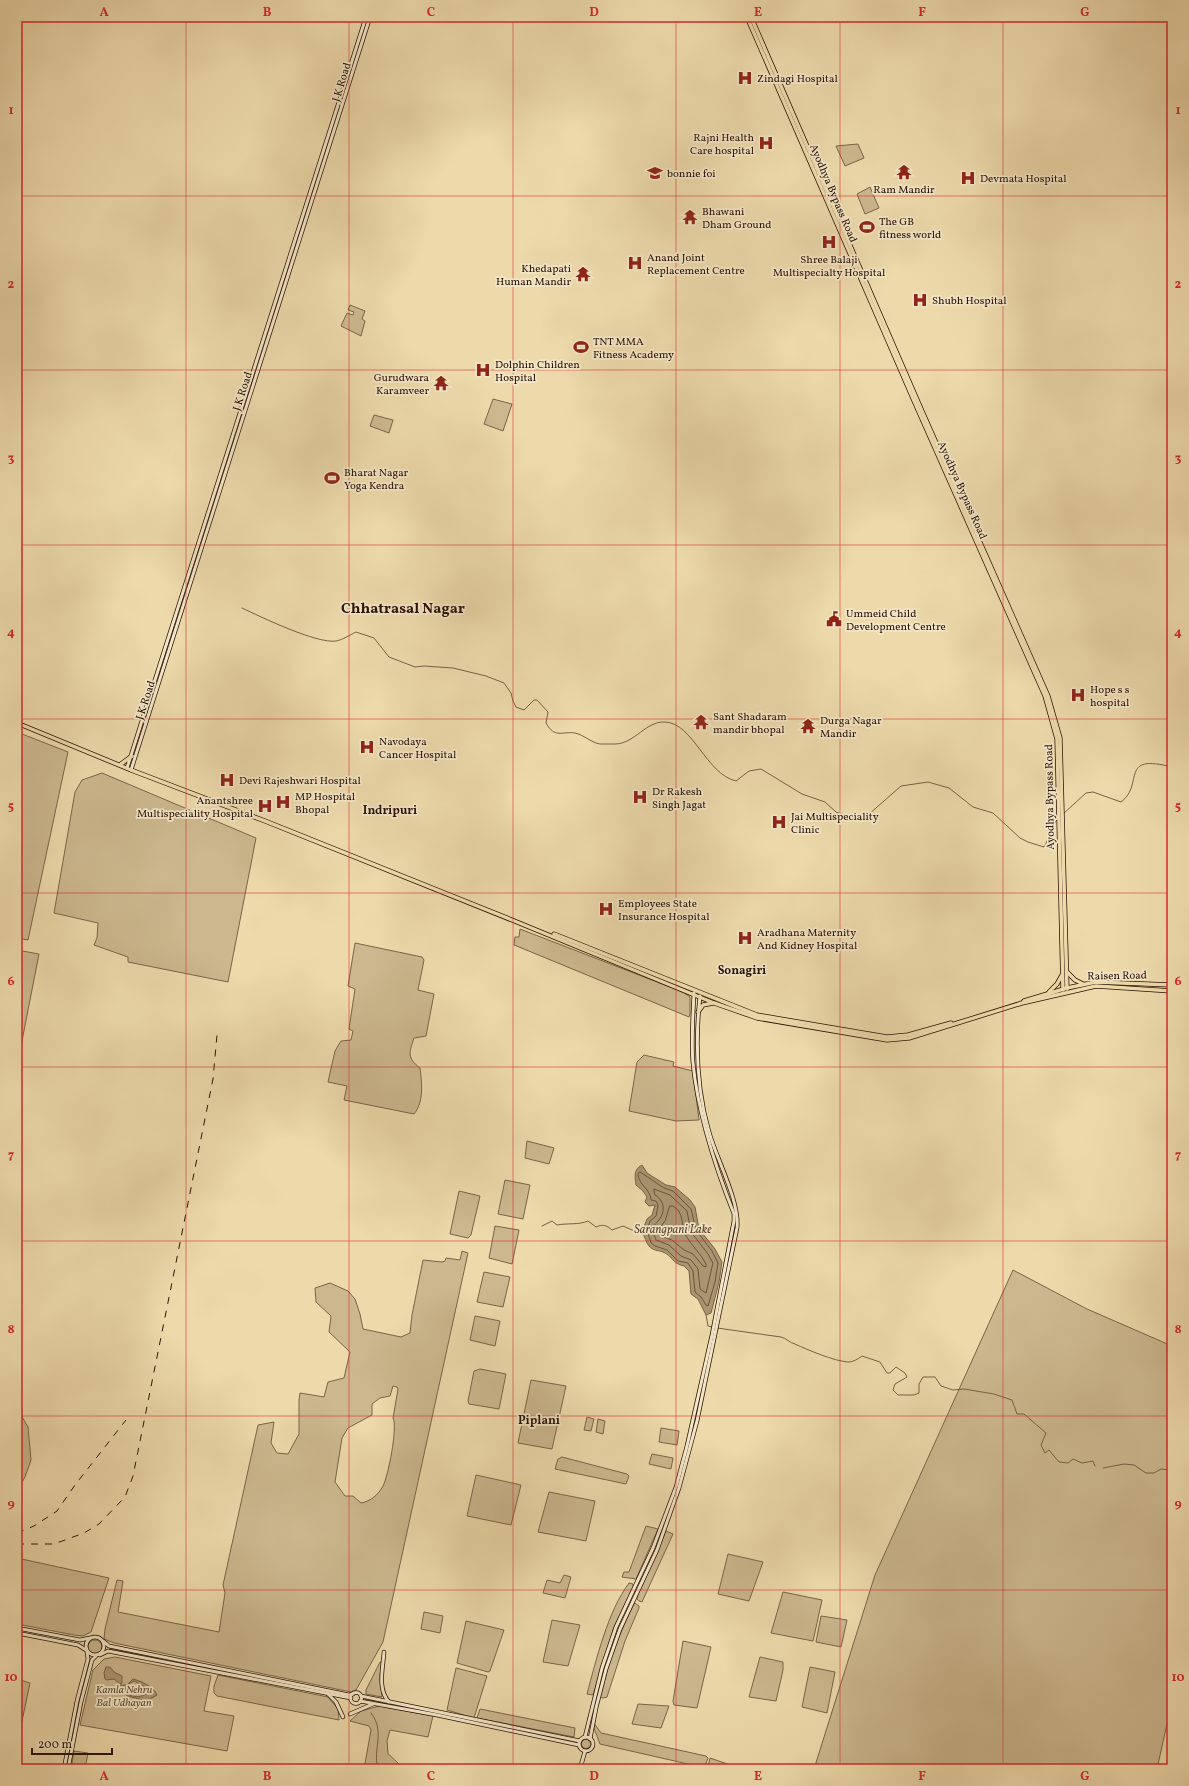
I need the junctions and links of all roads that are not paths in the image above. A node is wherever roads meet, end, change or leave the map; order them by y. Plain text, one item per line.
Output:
1 (366, 17) edge
2 (370, 17) edge
3 (747, 17) edge
4 (751, 17) edge
5 (782, 91) junction
6 (259, 361) junction
7 (17, 722) edge
8 (132, 756) junction
9 (120, 764) junction
10 (130, 768) junction
11 (1065, 972) junction
12 (1085, 984) junction
13 (1153, 984) junction
14 (1172, 984) edge
15 (1065, 990) junction
16 (1152, 991) junction
17 (1172, 991) edge
18 (694, 992) junction
19 (1049, 993) junction
20 (700, 995) junction
21 (714, 1003) junction
22 (698, 1012) junction
23 (695, 1059) junction
24 (714, 1335) junction
25 (17, 1628) edge
26 (17, 1633) edge
27 (90, 1638) junction
28 (103, 1642) junction
29 (86, 1651) junction
30 (384, 1652) dead end
31 (98, 1655) junction
32 (85, 1678) junction
33 (328, 1694) junction
34 (353, 1694) junction
35 (361, 1696) junction
36 (351, 1698) junction
37 (360, 1701) junction
38 (389, 1702) junction
39 (375, 1703) junction
40 (437, 1713) junction
41 (350, 1714) dead end
42 (343, 1717) dead end
43 (585, 1738) junction
44 (590, 1739) junction
45 (580, 1741) junction
46 (579, 1745) junction
47 (585, 1751) junction
48 (64, 1769) edge
49 (68, 1769) edge
50 (580, 1769) edge

1 - 6 main road, J K Road
2 - 6 main road, J K Road
3 - 5 main road, Ayodhya Bypass Road
4 - 5 main road, Ayodhya Bypass Road
5 - 11 main road, Ayodhya Bypass Road
6 - 8 main road, J K Road
6 - 10 main road, J K Road
7 - 9 main road
7 - 10 main road
8 - 9 main road
8 - 10 main road, J K Road
9 - 10 main road
10 - 18 main road
11 - 12 main road
11 - 15 main road, Ayodhya Bypass Road
11 - 19 main road
12 - 13 main road, Raisen Road
12 - 15 main road, Raisen Road
13 - 14 main road, Raisen Road
13 - 16 main road
15 - 16 main road, Raisen Road
15 - 19 main road
15 - 21 main road
16 - 17 main road, Raisen Road
18 - 20 main road
18 - 23 main road
19 - 20 main road
20 - 21 main road
20 - 22 main road
21 - 22 main road
22 - 23 main road
23 - 24 main road
23 - 24 main road
24 - 43 main road
24 - 44 main road
25 - 27 main road
26 - 29 main road
27 - 28 main road
27 - 29 main road
28 - 31 main road
28 - 34 main road
29 - 31 main road
29 - 32 main road
30 - 38 main road
31 - 32 main road
31 - 33 main road
32 - 48 main road
32 - 49 main road
33 - 36 main road
33 - 42 main road
34 - 35 main road
34 - 36 main road
35 - 37 main road
35 - 38 main road
36 - 37 main road
37 - 39 main road
38 - 40 main road
39 - 40 main road
39 - 41 main road
40 - 45 main road
40 - 46 main road
43 - 44 main road
43 - 45 main road
44 - 47 main road
45 - 46 main road
46 - 47 main road
47 - 50 main road

